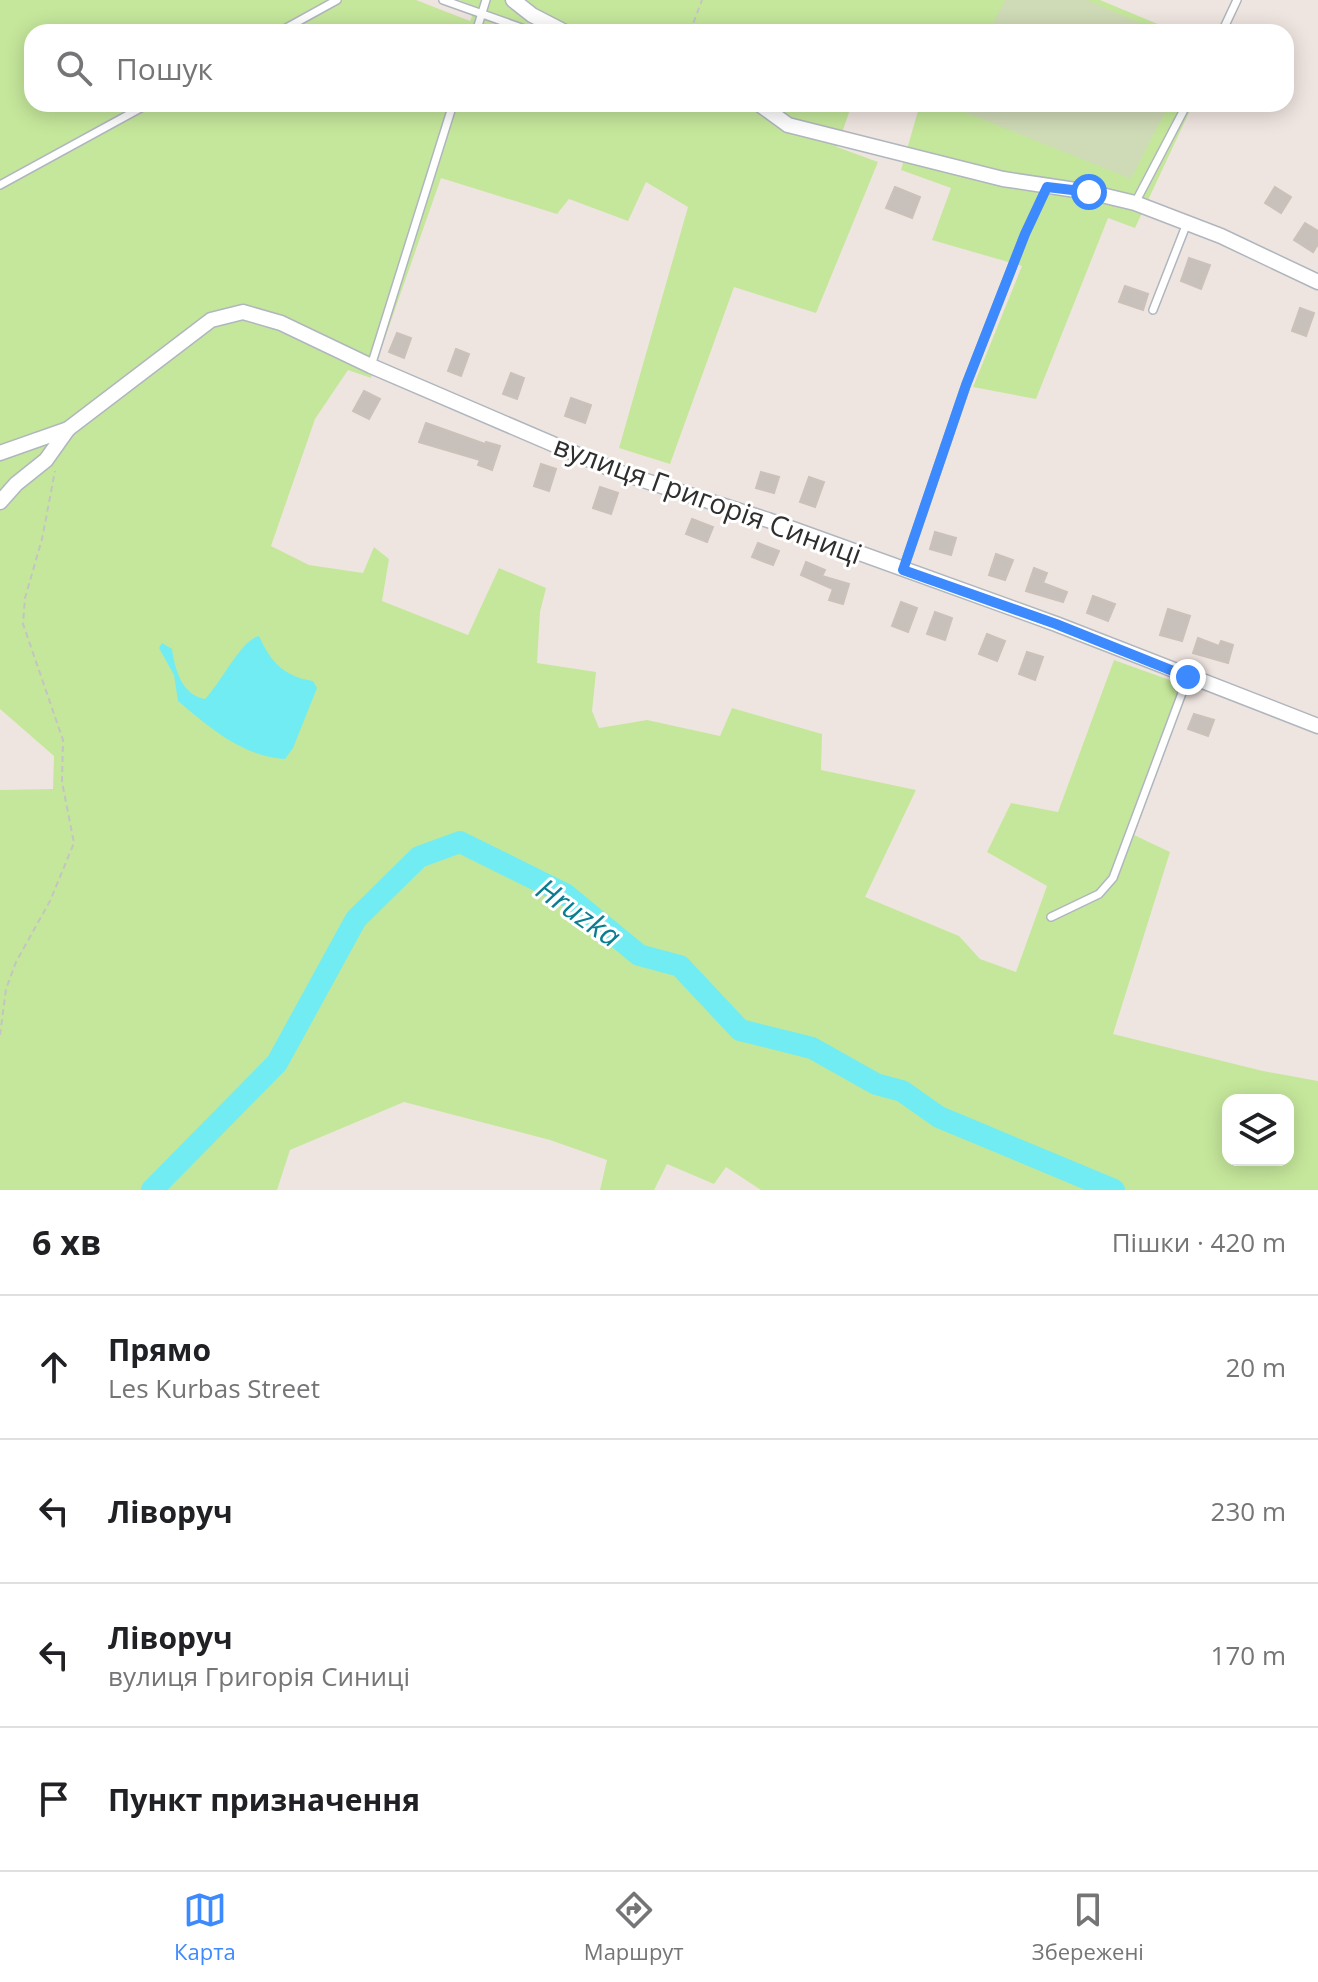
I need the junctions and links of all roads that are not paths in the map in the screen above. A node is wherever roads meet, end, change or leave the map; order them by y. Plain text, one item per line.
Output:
1 (337, 0) edge
2 (443, 0) edge
3 (486, 0) edge
4 (513, 0) edge
5 (1237, 0) edge
6 (481, 15) junction
7 (294, 24) edge
8 (478, 24) edge
9 (509, 24) edge
10 (549, 24) edge
11 (1226, 24) edge
12 (133, 112) edge
13 (450, 112) edge
14 (770, 112) edge
15 (1183, 112) edge
16 (0, 185) edge
17 (1047, 187) junction
18 (1135, 203) junction
19 (1187, 223) junction
20 (1318, 282) edge
21 (1153, 310) dead end
22 (371, 366) junction
23 (68, 429) junction
24 (0, 453) edge
25 (0, 502) edge
26 (903, 570) junction
27 (1188, 677) junction
28 (1318, 726) edge
29 (1051, 917) dead end

1 - 7 lane
2 - 6 lane
3 - 6 lane
4 - 10 street
5 - 11 lane
6 - 8 lane
6 - 9 lane
12 - 16 lane
13 - 22 lane
14 - 17 street
15 - 18 lane
17 - 18 street
17 - 26 lane
18 - 19 street
19 - 20 street
19 - 21 lane
22 - 23 street, вулиця Григорія Синиці
22 - 26 street, вулиця Григорія Синиці
23 - 24 street
23 - 25 street
26 - 27 street, вулиця Григорія Синиці
27 - 28 street, вулиця Григорія Синиці
27 - 29 lane

